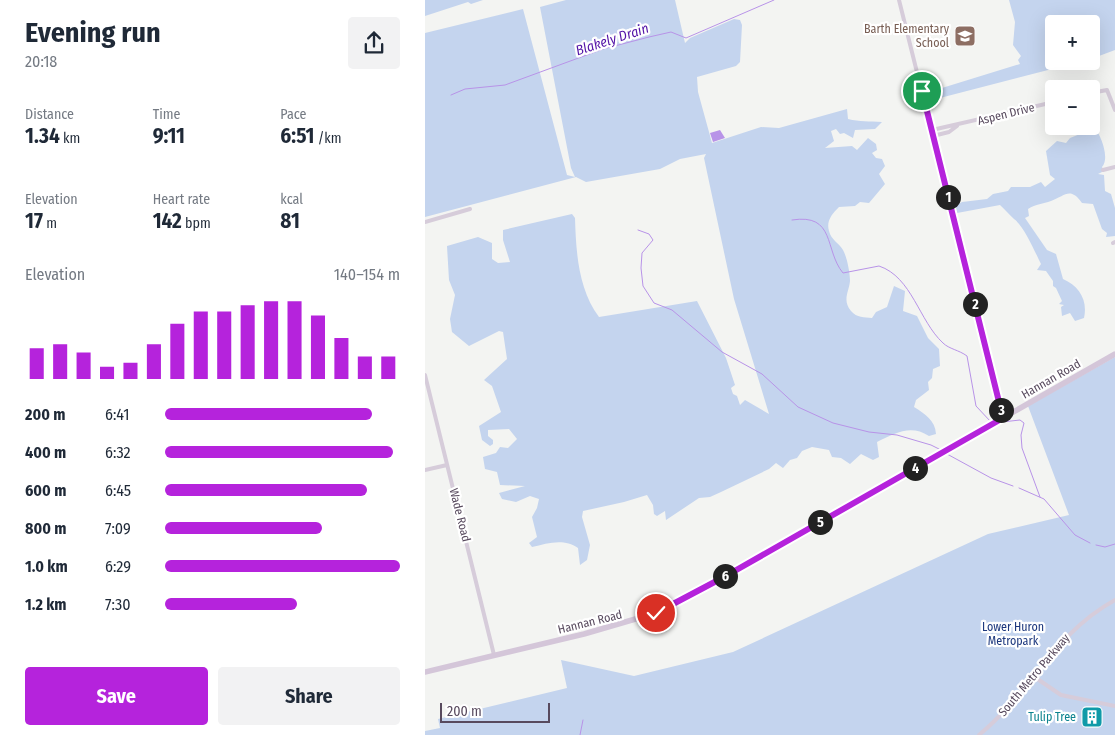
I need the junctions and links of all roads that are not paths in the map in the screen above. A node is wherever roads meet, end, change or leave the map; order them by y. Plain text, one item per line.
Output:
1 (899, 0) edge
2 (1100, 91) edge
3 (1045, 104) edge
4 (1115, 110) edge
5 (957, 126) junction
6 (932, 130) junction
7 (933, 136) junction
8 (1115, 167) edge
9 (1103, 170) dead end
10 (470, 209) dead end
11 (425, 222) edge
12 (1115, 354) edge
13 (425, 374) edge
14 (1003, 418) junction
15 (447, 465) junction
16 (425, 470) edge
17 (1115, 600) edge
18 (494, 655) junction
19 (425, 670) edge
20 (1033, 676) junction
21 (1115, 706) edge
22 (979, 735) edge

1 - 6 street
2 - 4 street
3 - 5 street, Aspen Drive
5 - 6 street, Aspen Drive
5 - 7 street, Aspen Drive
6 - 7 street
7 - 14 street
8 - 9 street
10 - 11 street
12 - 14 street, Hannan Road
13 - 15 street, Wade Road
14 - 18 street, Hannan Road
15 - 16 street
15 - 18 street, Wade Road
17 - 20 street, South Metro Parkway
18 - 19 street, Hannan Road
20 - 21 street
20 - 22 street, South Metro Parkway

